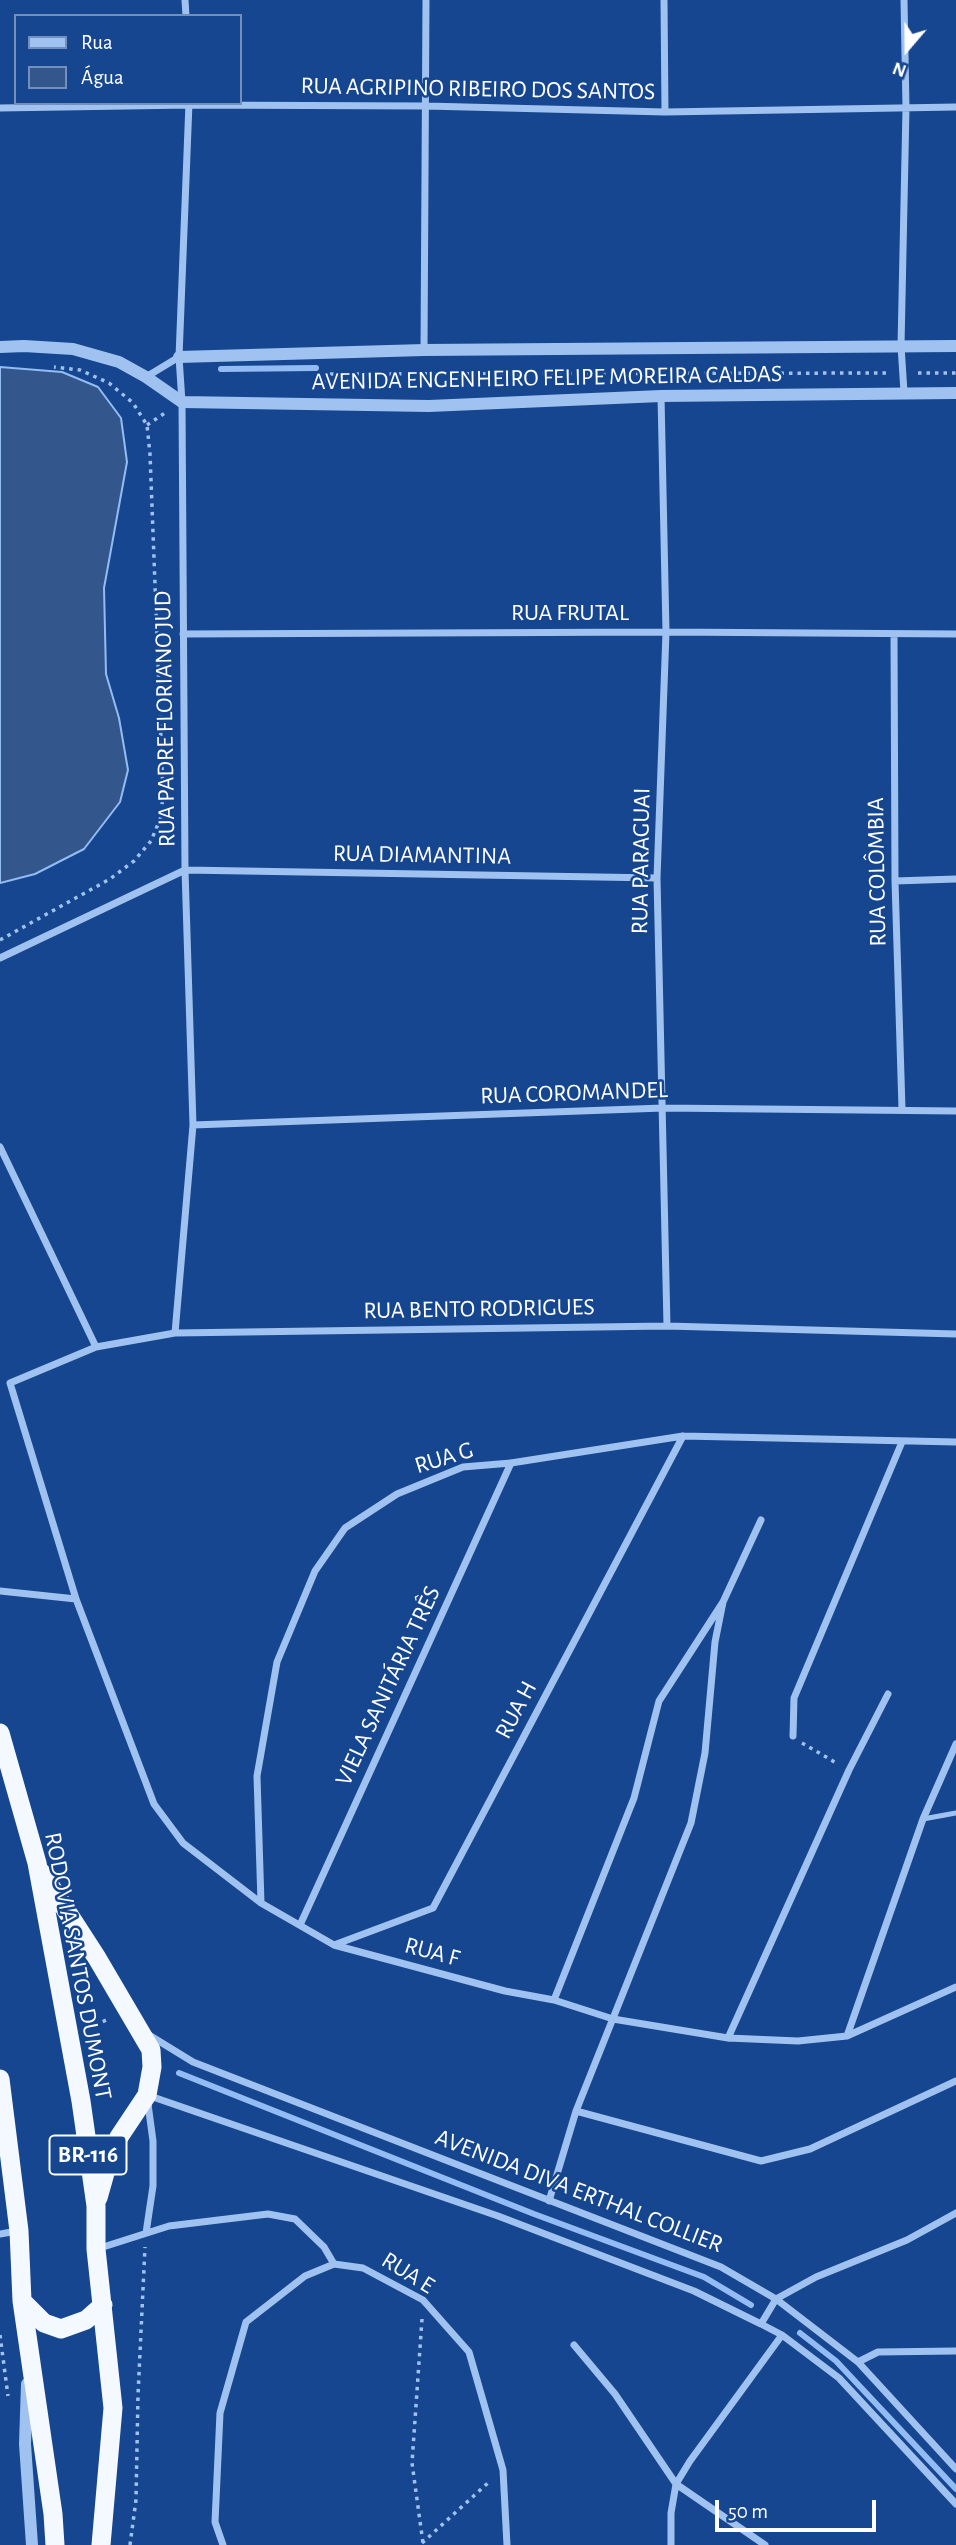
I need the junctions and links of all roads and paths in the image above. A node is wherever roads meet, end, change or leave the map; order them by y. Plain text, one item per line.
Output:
1 (426, 0) edge
2 (664, 0) edge
3 (904, 0) edge
4 (242, 104) edge
5 (142, 105) edge
6 (189, 105) edge
7 (426, 106) junction
8 (956, 107) edge
9 (0, 108) edge
10 (906, 108) junction
11 (665, 112) junction
12 (901, 346) junction
13 (956, 346) edge
14 (0, 347) edge
15 (424, 349) junction
16 (179, 357) junction
17 (43, 365) dead end
18 (903, 373) junction
19 (956, 373) edge
20 (146, 377) junction
21 (311, 386) dead end
22 (904, 392) junction
23 (956, 393) edge
24 (661, 396) junction
25 (182, 402) junction
26 (666, 632) junction
27 (183, 634) junction
28 (894, 634) junction
29 (956, 634) edge
30 (185, 870) junction
31 (657, 878) junction
32 (956, 879) edge
33 (895, 881) junction
34 (0, 940) edge
35 (0, 958) edge
36 (663, 1108) junction
37 (902, 1109) junction
38 (956, 1111) edge
39 (193, 1125) junction
40 (0, 1147) edge
41 (667, 1326) junction
42 (175, 1333) junction
43 (956, 1334) edge
44 (96, 1347) junction
45 (10, 1383) joint
46 (683, 1436) junction
47 (902, 1442) junction
48 (956, 1442) edge
49 (511, 1463) junction
50 (761, 1520) dead end
51 (0, 1591) edge
52 (75, 1599) junction
53 (723, 1602) junction
54 (887, 1694) dead end
55 (0, 1733) edge
56 (793, 1735) joint
57 (956, 1744) edge
58 (5, 1770) edge
59 (849, 1770) junction
60 (956, 1813) edge
61 (923, 1819) junction
62 (37, 1863) junction
63 (261, 1903) junction
64 (300, 1925) junction
65 (334, 1945) junction
66 (956, 1987) edge
67 (554, 2000) junction
68 (133, 2020) junction
69 (613, 2020) junction
70 (68, 2034) junction
71 (846, 2036) junction
72 (728, 2038) junction
73 (0, 2080) edge
74 (956, 2081) edge
75 (147, 2095) junction
76 (576, 2111) junction
77 (549, 2201) junction
78 (96, 2206) junction
79 (956, 2213) edge
80 (10, 2232) edge
81 (146, 2233) junction
82 (96, 2249) junction
83 (334, 2264) junction
84 (776, 2299) junction
85 (423, 2300) junction
86 (22, 2301) junction
87 (103, 2305) junction
88 (761, 2324) junction
89 (782, 2336) junction
90 (574, 2346) dead end
91 (29, 2349) junction
92 (956, 2351) edge
93 (858, 2362) junction
94 (956, 2469) edge
95 (503, 2470) junction
96 (676, 2484) junction
97 (956, 2504) edge
98 (422, 2544) edge
99 (32, 2545) edge
100 (55, 2545) edge
101 (101, 2545) edge
102 (130, 2545) edge
103 (223, 2545) edge
104 (508, 2545) edge
105 (671, 2545) edge
106 (765, 2545) edge

1 - 7 street
2 - 11 street
3 - 10 street
4 - 7 street, RUA AGRIPINO RIBEIRO DOS SANTOS
5 - 9 street, RUA AGRIPINO RIBEIRO DOS SANTOS
6 - 16 street, RUA PADRE FLORIANO JUD
7 - 11 street, RUA AGRIPINO RIBEIRO DOS SANTOS
7 - 15 street
8 - 10 street, RUA AGRIPINO RIBEIRO DOS SANTOS
10 - 11 street, RUA AGRIPINO RIBEIRO DOS SANTOS
10 - 12 street
12 - 13 street, AVENIDA ENGENHEIRO FELIPE MOREIRA CALDAS
12 - 15 street, AVENIDA ENGENHEIRO FELIPE MOREIRA CALDAS
12 - 18 street
14 - 20 street
15 - 16 street, AVENIDA ENGENHEIRO FELIPE MOREIRA CALDAS
16 - 20 street, AVENIDA ENGENHEIRO FELIPE MOREIRA CALDAS
16 - 25 street, RUA PADRE FLORIANO JUD
17 - 34 path
18 - 19 path
18 - 21 path
18 - 22 street
20 - 25 street
22 - 23 street, AVENIDA ENGENHEIRO FELIPE MOREIRA CALDAS
22 - 24 street, AVENIDA ENGENHEIRO FELIPE MOREIRA CALDAS
24 - 25 street, AVENIDA ENGENHEIRO FELIPE MOREIRA CALDAS
24 - 26 street, RUA PARAGUAI
25 - 27 street, RUA PADRE FLORIANO JUD
26 - 27 street, RUA FRUTAL
26 - 28 street, RUA FRUTAL
26 - 31 street, RUA PARAGUAI
27 - 30 street, RUA PADRE FLORIANO JUD
28 - 29 street, RUA FRUTAL
28 - 33 street, RUA COLÔMBIA
30 - 31 street, RUA DIAMANTINA
30 - 35 street
30 - 39 street, RUA PADRE FLORIANO JUD
31 - 36 street, RUA PARAGUAI
32 - 33 street
33 - 37 street, RUA COLÔMBIA
36 - 37 street, RUA COROMANDEL
36 - 39 street, RUA COROMANDEL
36 - 41 street, RUA PARAGUAI
37 - 38 street, RUA COROMANDEL
39 - 42 street, RUA PADRE FLORIANO JUD
40 - 44 street
41 - 42 street, RUA BENTO RODRIGUES
41 - 43 street, RUA BENTO RODRIGUES
42 - 44 street, RUA BENTO RODRIGUES
44 - 45 street, RUA BENTO RODRIGUES
45 - 52 street, RUA F
46 - 47 street, RUA G
46 - 49 street, RUA G
46 - 65 street, RUA H
47 - 48 street, RUA G
47 - 56 street
49 - 63 street, RUA G
49 - 64 street, VIELA SANITÁRIA TRÊS
50 - 53 street
51 - 52 street
52 - 63 street, RUA F
53 - 67 street
53 - 69 street
54 - 59 street
55 - 58 highway, RODOVIA SANTOS DUMONT / BR-116
56 - 59 path
57 - 61 street
58 - 62 highway, RODOVIA SANTOS DUMONT / BR-116
59 - 72 street
60 - 61 lane
61 - 71 street
62 - 68 highway
62 - 70 highway, RODOVIA SANTOS DUMONT / BR-116
63 - 64 street, RUA F
64 - 65 street, RUA F
65 - 67 street, RUA F
66 - 71 street, RUA F
67 - 69 street, RUA F
68 - 70 path
68 - 75 highway
68 - 77 street, AVENIDA DIVA ERTHAL COLLIER
69 - 72 street, RUA F
69 - 76 street
70 - 78 highway, RODOVIA SANTOS DUMONT / BR-116
71 - 72 street, RUA F
73 - 80 highway
74 - 76 street
75 - 78 highway
75 - 81 street
75 - 88 street
76 - 77 street
77 - 84 street, AVENIDA DIVA ERTHAL COLLIER
78 - 82 highway, RODOVIA SANTOS DUMONT / BR-116
79 - 84 street
80 - 86 highway
81 - 82 street
81 - 83 street
81 - 102 path
82 - 87 highway, RODOVIA SANTOS DUMONT / BR-116
83 - 85 street, RUA E
83 - 103 street
84 - 88 street
84 - 93 street, AVENIDA DIVA ERTHAL COLLIER
85 - 95 street, RUA E
85 - 98 path
86 - 87 highway
86 - 91 highway
87 - 101 highway, RODOVIA SANTOS DUMONT / BR-116
88 - 89 street
89 - 96 street
89 - 97 street
90 - 96 street
91 - 99 street
91 - 100 highway
92 - 93 street
93 - 94 street, AVENIDA DIVA ERTHAL COLLIER
95 - 98 path
95 - 104 street, RUA E
96 - 105 street
96 - 106 street

